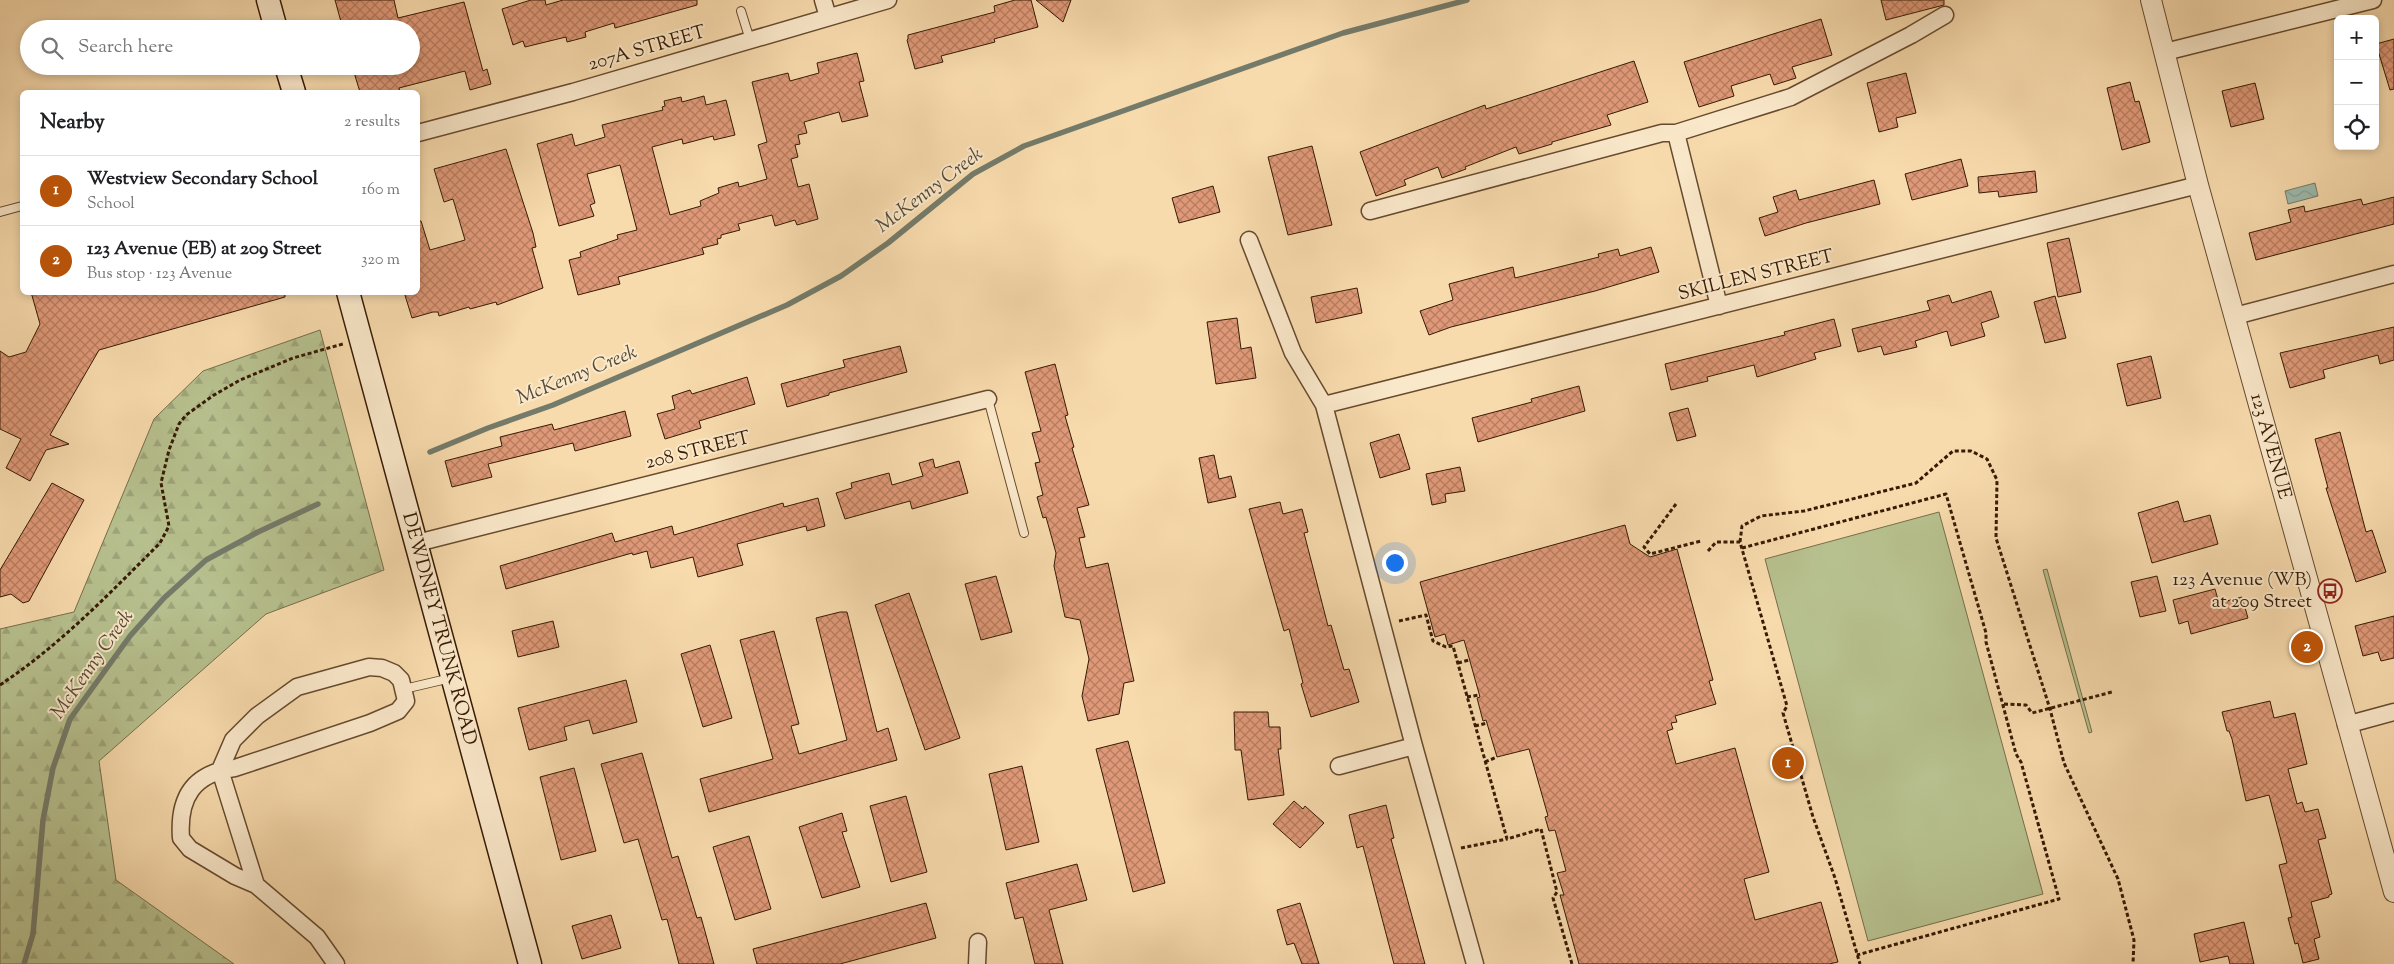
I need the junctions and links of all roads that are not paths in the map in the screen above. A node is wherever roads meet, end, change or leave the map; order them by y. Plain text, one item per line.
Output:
1 (268, 0) edge
2 (823, 0) edge
3 (888, 0) edge
4 (2151, 0) edge
5 (2373, 0) edge
6 (741, 11) dead end
7 (1945, 15) dead end
8 (828, 17) junction
9 (274, 20) edge
10 (750, 40) junction
11 (2165, 52) junction
12 (289, 75) edge
13 (293, 90) edge
14 (420, 132) edge
15 (1676, 133) junction
16 (2198, 185) junction
17 (20, 207) edge
18 (1370, 211) dead end
19 (0, 212) edge
20 (1249, 240) dead end
21 (2394, 274) edge
22 (349, 295) edge
23 (1719, 306) junction
24 (2235, 316) junction
25 (988, 399) joint
26 (1324, 405) junction
27 (1024, 533) dead end
28 (417, 543) junction
29 (453, 677) junction
30 (404, 689) junction
31 (2394, 712) edge
32 (2346, 725) junction
33 (1414, 746) junction
34 (1339, 766) dead end
35 (220, 770) junction
36 (256, 885) junction
37 (2394, 892) edge
38 (978, 942) dead end
39 (336, 964) edge
40 (530, 964) edge
41 (977, 964) edge
42 (1475, 964) edge

1 - 9 main road
2 - 8 street
3 - 8 street, 207A STREET
4 - 11 street, 123 AVENUE
5 - 11 street
6 - 10 lane
7 - 15 street
8 - 10 street, 207A STREET
10 - 14 street, 207A STREET
11 - 16 street, 123 AVENUE
12 - 13 main road
15 - 18 street
15 - 23 street
16 - 23 street, SKILLEN STREET
16 - 24 street, 123 AVENUE
17 - 19 lane
20 - 26 street
21 - 24 street
22 - 28 main road, DEWDNEY TRUNK ROAD
23 - 26 street, SKILLEN STREET
24 - 32 street, 123 AVENUE
25 - 27 lane
25 - 28 street, 208 STREET
26 - 33 street
28 - 29 main road, DEWDNEY TRUNK ROAD
29 - 30 lane
29 - 40 main road, DEWDNEY TRUNK ROAD
30 - 35 street
30 - 35 street
31 - 32 street
32 - 37 street, 123 AVENUE
33 - 34 street
33 - 42 street
35 - 36 street
35 - 36 street
36 - 39 street
38 - 41 street

